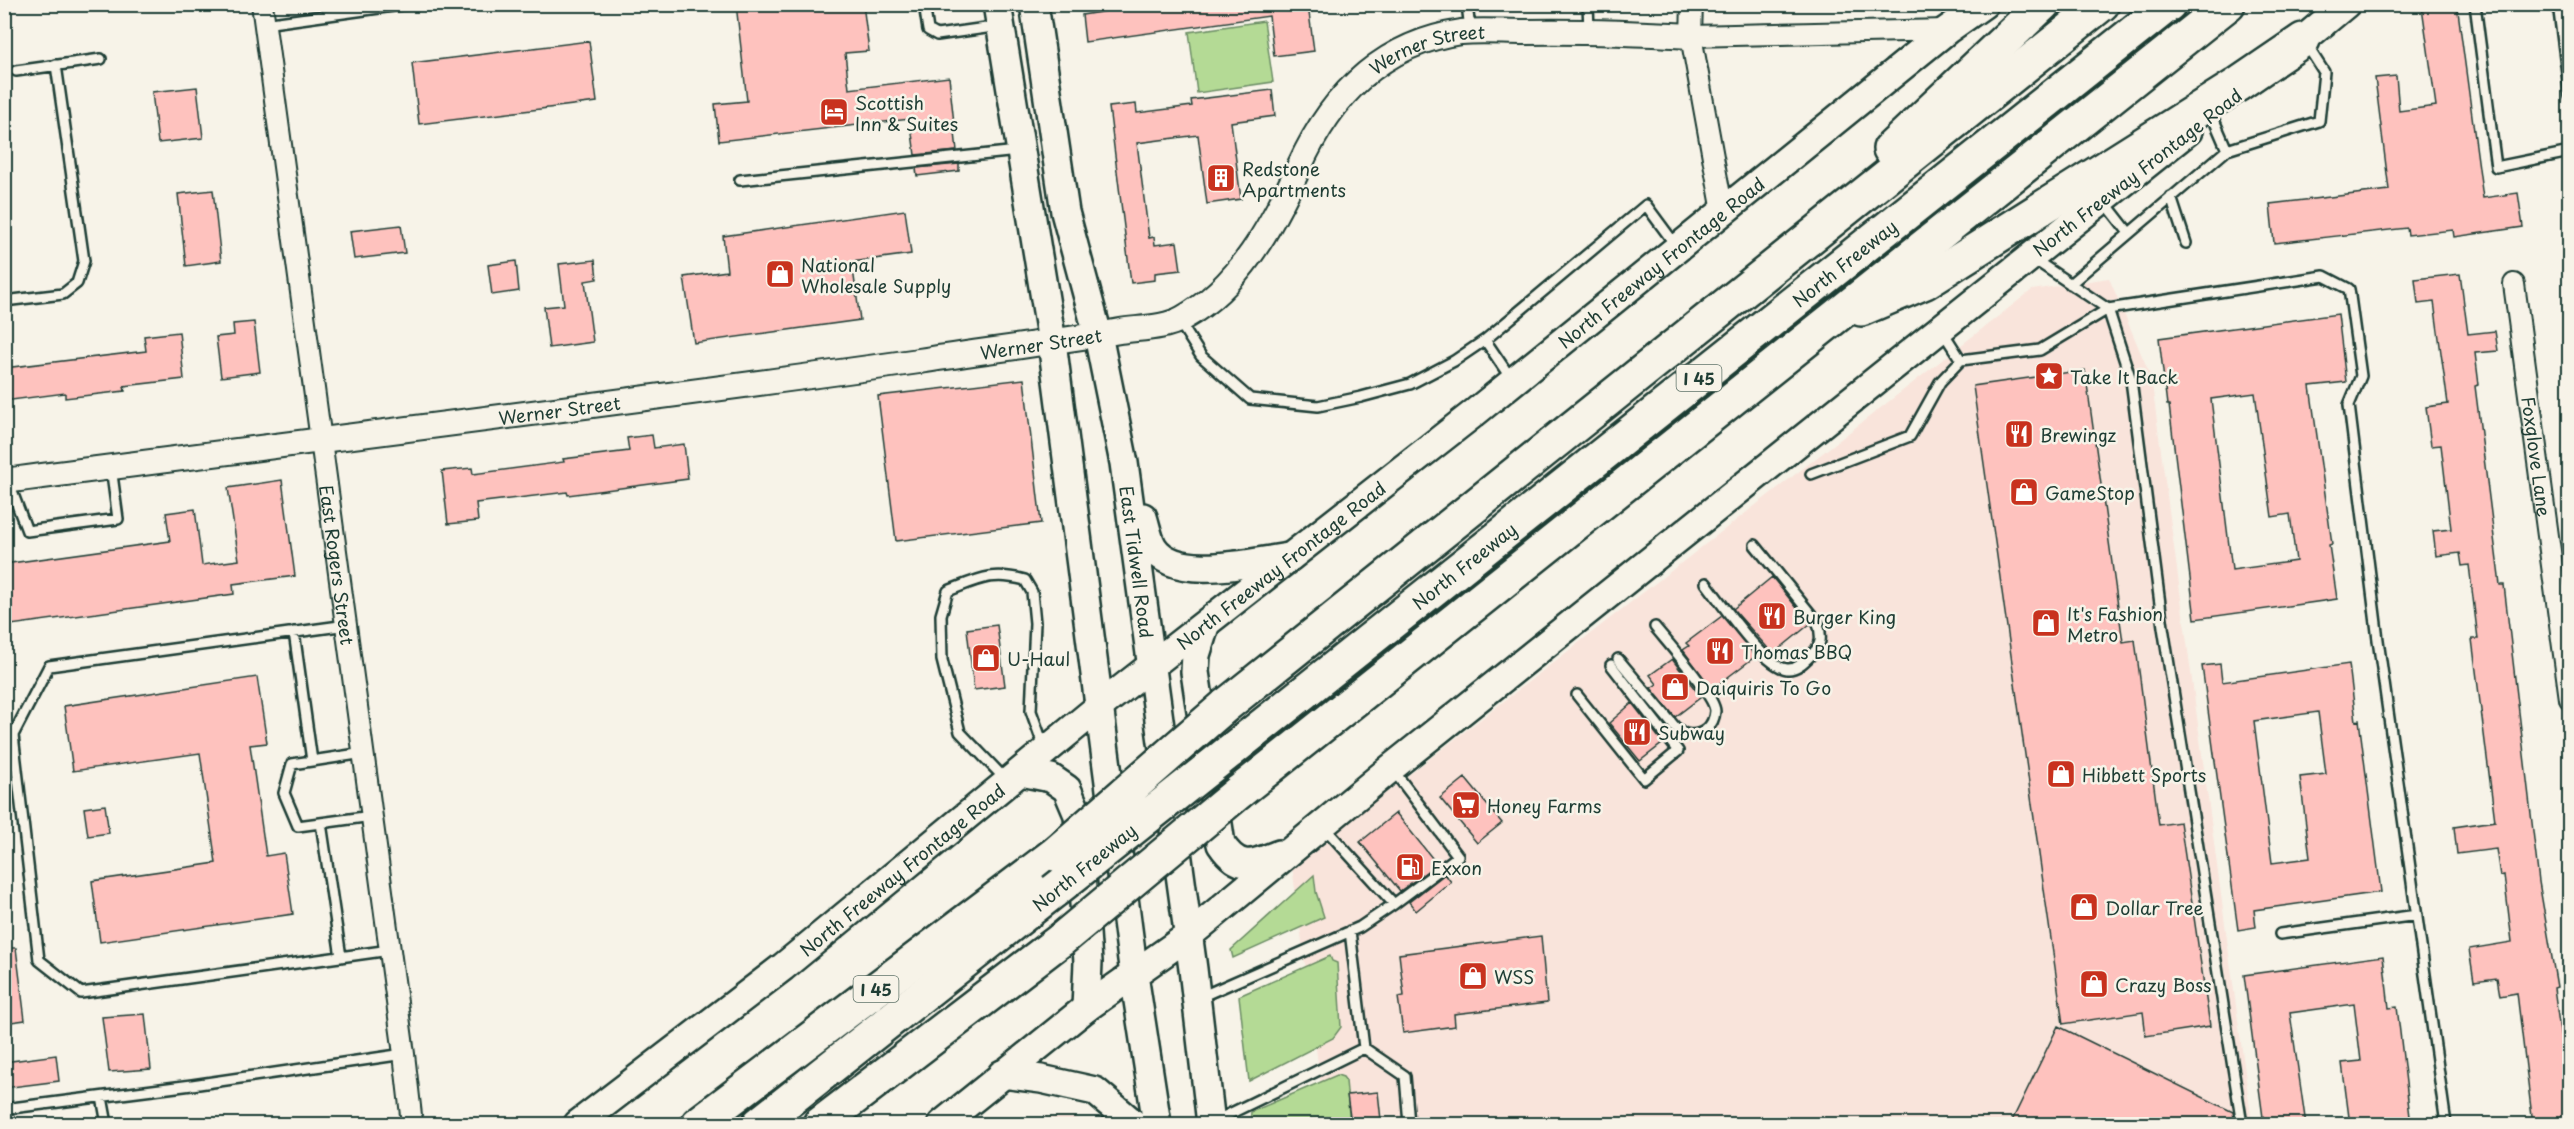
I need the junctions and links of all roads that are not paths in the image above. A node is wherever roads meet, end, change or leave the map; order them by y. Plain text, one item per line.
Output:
1 (408, 4) edge
2 (924, 4) edge
3 (1034, 4) edge
4 (1467, 4) edge
5 (1588, 4) edge
6 (1692, 4) edge
7 (1984, 4) edge
8 (2043, 4) edge
9 (2102, 4) edge
10 (2169, 4) edge
11 (2228, 4) edge
12 (2346, 4) edge
13 (2475, 4) edge
14 (2558, 4) edge
15 (263, 14) edge
16 (999, 15) edge
17 (1947, 30) junction
18 (1589, 31) junction
19 (1470, 32) junction
20 (1691, 36) junction
21 (2303, 40) junction
22 (101, 58) dead end
23 (56, 65) junction
24 (16, 70) dead end
25 (1046, 90) junction
26 (1011, 94) junction
27 (2570, 96) edge
28 (2211, 113) junction
29 (1020, 150) junction
30 (2227, 150) junction
31 (2570, 152) edge
32 (740, 180) dead end
33 (2171, 197) junction
34 (2102, 199) junction
35 (1723, 212) junction
36 (2129, 233) junction
37 (2186, 243) dead end
38 (1677, 248) junction
39 (2030, 256) junction
40 (2070, 284) junction
41 (2514, 284) dead end
42 (4, 301) edge
43 (2108, 309) junction
44 (1711, 318) junction
45 (1179, 321) junction
46 (1826, 323) junction
47 (1941, 328) junction
48 (1098, 335) junction
49 (1485, 339) junction
50 (1052, 342) junction
51 (1961, 360) junction
52 (1513, 381) junction
53 (322, 440) junction
54 (1124, 463) junction
55 (111, 467) junction
56 (1811, 474) dead end
57 (6, 481) edge
58 (1755, 545) dead end
59 (1290, 557) junction
60 (1706, 583) dead end
61 (347, 625) junction
62 (1205, 626) junction
63 (1655, 627) dead end
64 (294, 632) junction
65 (1153, 666) junction
66 (1577, 694) dead end
67 (2570, 699) edge
68 (1100, 706) junction
69 (1045, 752) junction
70 (364, 753) junction
71 (312, 761) junction
72 (16, 764) junction
73 (4, 765) edge
74 (1391, 768) junction
75 (1014, 777) junction
76 (372, 816) junction
77 (321, 823) junction
78 (1321, 824) junction
79 (1291, 849) junction
80 (1394, 904) junction
81 (2417, 915) junction
82 (1350, 931) junction
83 (2280, 933) dead end
84 (1188, 936) junction
85 (390, 950) junction
86 (341, 957) junction
87 (1134, 975) junction
88 (1196, 999) junction
89 (1086, 1008) junction
90 (1364, 1048) junction
91 (404, 1054) junction
92 (1002, 1074) junction
93 (102, 1097) junction
94 (4, 1109) edge
95 (1211, 1124) edge
96 (107, 1125) edge
97 (412, 1125) edge
98 (578, 1125) edge
99 (698, 1125) edge
100 (759, 1125) edge
101 (820, 1125) edge
102 (942, 1125) edge
103 (1134, 1125) edge
104 (1157, 1125) edge
105 (1409, 1125) edge
106 (2242, 1125) edge
107 (2446, 1125) edge

1 - 15 lane
2 - 16 lane
3 - 25 main road, East Tidwell Road
4 - 19 lane
5 - 18 lane
6 - 20 street
7 - 17 main road, North Freeway Frontage Road
8 - 44 highway
9 - 44 highway, North Freeway / I 45
10 - 100 highway, North Freeway / I 45, bridge
11 - 46 highway, North Freeway / I 45
12 - 21 main road, North Freeway Frontage Road
13 - 31 lane
14 - 27 lane
15 - 53 street, East Rogers Street
16 - 26 main road
17 - 20 street, Werner Street
17 - 35 main road, North Freeway Frontage Road
18 - 19 street, Werner Street
18 - 20 street, Werner Street
19 - 45 street, Werner Street
20 - 35 street
21 - 28 main road, North Freeway Frontage Road
21 - 30 lane
21 - 46 highway
22 - 23 lane
23 - 24 lane
23 - 42 lane
25 - 26 main road
25 - 48 main road, East Tidwell Road
26 - 29 main road
28 - 30 lane
28 - 34 main road, North Freeway Frontage Road
29 - 32 lane
29 - 50 main road
30 - 33 lane
33 - 36 lane
33 - 37 lane
34 - 36 lane
34 - 39 main road, North Freeway Frontage Road
35 - 38 main road, North Freeway Frontage Road
36 - 40 lane
38 - 49 lane
38 - 52 main road, North Freeway Frontage Road
39 - 40 lane
39 - 47 main road, North Freeway Frontage Road
40 - 43 lane
41 - 67 street, Foxglove Lane
43 - 51 lane
43 - 81 lane
43 - 106 lane
44 - 99 highway, North Freeway / I 45, bridge
45 - 48 street, Werner Street
45 - 49 lane
46 - 101 highway, North Freeway / I 45, bridge
47 - 51 lane
47 - 74 main road, North Freeway Frontage Road
48 - 50 street, Werner Street
48 - 54 main road, East Tidwell Road
49 - 52 lane
50 - 53 street, Werner Street
50 - 68 main road
51 - 56 lane
52 - 59 main road, North Freeway Frontage Road
53 - 55 street, Werner Street
53 - 61 street, East Rogers Street
54 - 59 main road
54 - 65 main road, East Tidwell Road
55 - 57 street, Werner Street
55 - 57 lane
58 - 60 lane
59 - 62 main road, North Freeway Frontage Road
61 - 64 lane
61 - 70 street, East Rogers Street
62 - 65 main road, North Freeway Frontage Road
62 - 79 main road
63 - 66 lane
64 - 71 lane
64 - 72 lane
65 - 68 main road, North Freeway Frontage Road
65 - 84 main road, East Tidwell Road
68 - 69 main road, North Freeway Frontage Road
68 - 87 main road
69 - 75 main road, North Freeway Frontage Road
69 - 75 lane
70 - 71 lane
70 - 76 street, East Rogers Street
71 - 77 lane
72 - 73 lane
72 - 86 lane
74 - 78 main road, North Freeway Frontage Road
74 - 80 lane
75 - 89 main road
75 - 98 main road, North Freeway Frontage Road
76 - 77 lane
76 - 85 street, East Rogers Street
77 - 86 lane
78 - 79 main road, North Freeway Frontage Road
78 - 80 lane
79 - 84 main road, North Freeway Frontage Road
80 - 82 lane
81 - 83 lane
81 - 107 lane
82 - 88 lane
82 - 90 lane
84 - 87 main road, North Freeway Frontage Road
84 - 88 main road, East Tidwell Road
85 - 86 lane
85 - 91 street, East Rogers Street
87 - 89 main road, North Freeway Frontage Road
87 - 104 main road
88 - 95 main road, East Tidwell Road
89 - 92 main road, North Freeway Frontage Road
90 - 95 lane
90 - 105 lane
91 - 93 lane
91 - 97 street, East Rogers Street
92 - 102 main road, North Freeway Frontage Road
92 - 103 main road
93 - 94 lane
93 - 96 lane

